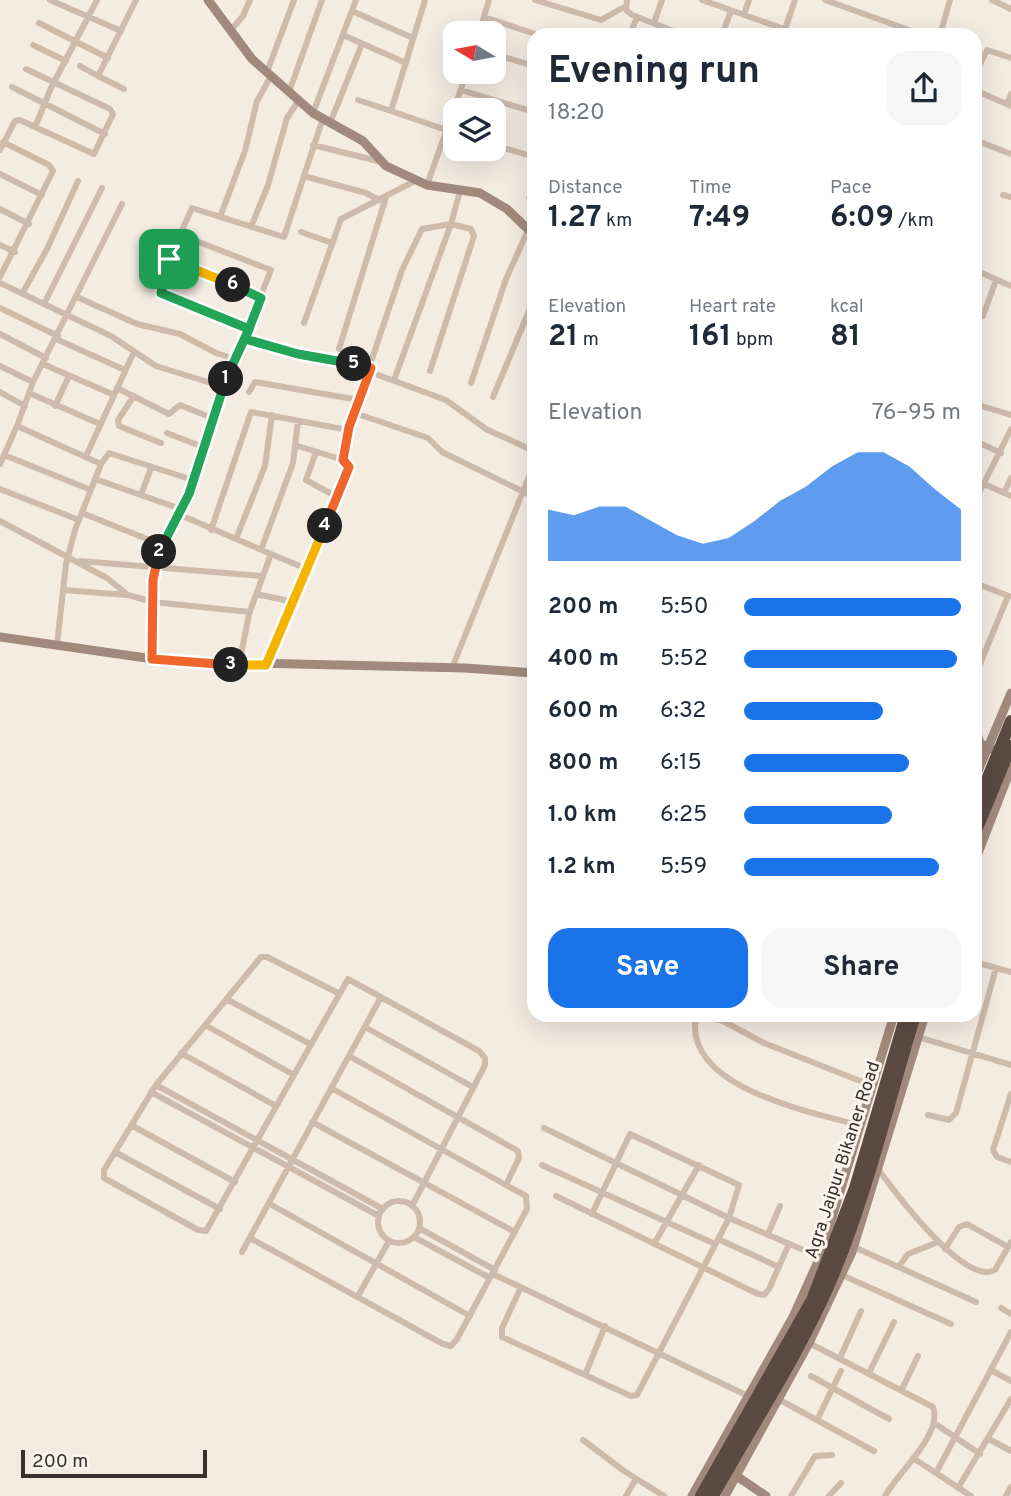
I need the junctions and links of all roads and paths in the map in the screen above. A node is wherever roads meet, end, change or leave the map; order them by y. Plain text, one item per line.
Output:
1 (50, 0) edge
2 (97, 0) edge
3 (136, 0) edge
4 (208, 0) edge
5 (250, 0) edge
6 (294, 0) edge
7 (322, 0) edge
8 (356, 0) edge
9 (425, 0) edge
10 (535, 0) edge
11 (662, 0) edge
12 (702, 0) edge
13 (749, 0) edge
14 (795, 0) edge
15 (825, 0) edge
16 (950, 0) edge
17 (992, 0) edge
18 (487, 1) edge
19 (627, 3) edge
20 (1011, 9) edge
21 (352, 11) junction
22 (731, 11) junction
23 (744, 15) junction
24 (89, 17) junction
25 (484, 17) junction
26 (637, 17) junction
27 (483, 21) edge
28 (39, 23) dead end
29 (654, 23) junction
30 (632, 28) edge
31 (666, 28) edge
32 (725, 28) edge
33 (775, 28) edge
34 (785, 28) edge
35 (903, 28) edge
36 (942, 28) edge
37 (231, 30) junction
38 (121, 31) junction
39 (527, 31) edge
40 (343, 35) junction
41 (414, 38) junction
42 (76, 43) junction
43 (362, 44) junction
44 (33, 45) dead end
45 (108, 58) junction
46 (506, 58) edge
47 (1011, 58) edge
48 (982, 60) edge
49 (66, 61) junction
50 (406, 63) junction
51 (527, 64) edge
52 (80, 66) dead end
53 (26, 69) dead end
54 (269, 74) junction
55 (99, 76) junction
56 (55, 81) junction
57 (463, 84) edge
58 (12, 87) dead end
59 (124, 89) dead end
60 (461, 90) junction
61 (289, 92) junction
62 (982, 93) edge
63 (1011, 94) edge
64 (459, 98) edge
65 (299, 100) junction
66 (358, 100) dead end
67 (45, 104) junction
68 (1009, 105) edge
69 (527, 110) edge
70 (391, 111) junction
71 (313, 113) junction
72 (326, 120) junction
73 (35, 128) junction
74 (443, 129) edge
75 (105, 134) junction
76 (3, 139) edge
77 (982, 143) edge
78 (313, 145) junction
79 (506, 149) edge
80 (0, 150) edge
81 (443, 150) edge
82 (1011, 154) edge
83 (527, 155) edge
84 (382, 162) junction
85 (0, 174) edge
86 (304, 176) junction
87 (78, 181) dead end
88 (415, 181) junction
89 (427, 185) junction
90 (102, 188) dead end
91 (460, 191) junction
92 (43, 195) junction
93 (383, 199) junction
94 (122, 204) dead end
95 (0, 209) edge
96 (220, 217) junction
97 (29, 224) junction
98 (451, 224) junction
99 (251, 227) junction
100 (527, 227) edge
101 (301, 232) dead end
102 (178, 234) junction
103 (527, 239) edge
104 (332, 243) junction
105 (0, 245) edge
106 (15, 252) junction
107 (169, 259) junction
108 (982, 273) edge
109 (0, 277) edge
110 (996, 280) junction
111 (0, 284) edge
112 (1011, 286) edge
113 (22, 294) junction
114 (77, 297) junction
115 (261, 298) junction
116 (44, 304) junction
117 (0, 309) edge
118 (69, 316) junction
119 (527, 316) edge
120 (982, 317) edge
121 (304, 323) dead end
122 (249, 329) junction
123 (0, 334) edge
124 (57, 337) junction
125 (245, 339) junction
126 (340, 349) dead end
127 (134, 352) junction
128 (236, 359) junction
129 (44, 361) junction
130 (0, 366) edge
131 (125, 370) junction
132 (370, 370) junction
133 (429, 370) dead end
134 (69, 376) junction
135 (394, 380) junction
136 (33, 383) junction
137 (471, 383) dead end
138 (224, 387) junction
139 (0, 392) edge
140 (115, 392) junction
141 (250, 392) dead end
142 (29, 393) junction
143 (134, 396) junction
144 (494, 397) dead end
145 (359, 400) junction
146 (25, 405) junction
147 (55, 406) junction
148 (982, 406) edge
149 (355, 413) junction
150 (272, 415) junction
151 (1011, 415) edge
152 (212, 418) junction
153 (298, 421) junction
154 (100, 424) junction
155 (17, 426) junction
156 (1011, 429) edge
157 (348, 430) junction
158 (167, 433) dead end
159 (161, 443) dead end
160 (982, 444) edge
161 (295, 445) junction
162 (203, 447) junction
163 (527, 448) edge
164 (316, 452) junction
165 (1001, 453) junction
166 (4, 455) junction
167 (86, 456) junction
168 (343, 460) junction
169 (0, 464) edge
170 (101, 464) junction
171 (151, 468) junction
172 (1011, 478) edge
173 (95, 479) junction
174 (193, 480) junction
175 (527, 480) edge
176 (984, 484) junction
177 (982, 487) edge
178 (0, 489) edge
179 (91, 491) junction
180 (522, 492) junction
181 (527, 494) edge
182 (141, 495) junction
183 (1008, 495) edge
184 (337, 497) junction
185 (179, 512) junction
186 (81, 516) junction
187 (0, 521) edge
188 (211, 530) junction
189 (236, 538) junction
190 (162, 545) junction
191 (261, 550) junction
192 (271, 554) junction
193 (71, 559) junction
194 (156, 567) junction
195 (307, 569) junction
196 (262, 576) junction
197 (982, 586) edge
198 (63, 590) junction
199 (256, 594) junction
200 (128, 595) junction
201 (1009, 596) edge
202 (153, 602) junction
203 (294, 602) junction
204 (250, 612) junction
205 (0, 637) edge
206 (57, 645) junction
207 (152, 659) junction
208 (982, 660) edge
209 (239, 665) junction
210 (266, 665) junction
211 (452, 668) junction
212 (527, 673) edge
213 (1011, 693) edge
214 (1011, 721) edge
215 (993, 747) edge
216 (982, 766) edge
217 (1011, 768) edge
218 (982, 785) edge
219 (982, 800) edge
220 (982, 843) edge
221 (982, 964) edge
222 (996, 968) junction
223 (1011, 972) edge
224 (338, 993) junction
225 (381, 998) junction
226 (228, 1000) junction
227 (982, 1020) edge
228 (696, 1022) edge
229 (723, 1022) edge
230 (892, 1022) edge
231 (904, 1022) edge
232 (913, 1022) edge
233 (923, 1022) edge
234 (982, 1022) edge
235 (205, 1025) junction
236 (365, 1027) junction
237 (918, 1037) junction
238 (310, 1045) junction
239 (181, 1053) junction
240 (973, 1054) junction
241 (349, 1055) junction
242 (1011, 1065) edge
243 (294, 1074) junction
244 (873, 1086) junction
245 (473, 1087) junction
246 (154, 1088) junction
247 (331, 1088) junction
248 (1011, 1094) edge
249 (276, 1106) junction
250 (928, 1115) dead end
251 (459, 1117) junction
252 (312, 1122) junction
253 (131, 1125) junction
254 (861, 1126) junction
255 (544, 1129) dead end
256 (258, 1140) junction
257 (254, 1147) junction
258 (441, 1151) junction
259 (115, 1152) junction
260 (616, 1162) junction
261 (1011, 1162) edge
262 (291, 1163) junction
263 (542, 1164) dead end
264 (699, 1165) junction
265 (878, 1169) junction
266 (235, 1182) junction
267 (424, 1184) junction
268 (506, 1185) junction
269 (602, 1190) junction
270 (682, 1194) junction
271 (556, 1196) dead end
272 (270, 1204) junction
273 (412, 1206) junction
274 (780, 1206) dead end
275 (220, 1209) junction
276 (383, 1209) junction
277 (592, 1214) junction
278 (379, 1216) junction
279 (729, 1218) junction
280 (667, 1220) junction
281 (419, 1228) junction
282 (515, 1232) junction
283 (768, 1234) junction
284 (414, 1237) junction
285 (250, 1238) junction
286 (389, 1241) junction
287 (717, 1242) junction
288 (938, 1242) junction
289 (654, 1244) junction
290 (789, 1244) junction
291 (1009, 1244) edge
292 (853, 1247) junction
293 (945, 1249) junction
294 (242, 1252) dead end
295 (820, 1257) junction
296 (376, 1264) junction
297 (899, 1266) junction
298 (779, 1267) junction
299 (703, 1268) junction
300 (492, 1274) junction
301 (842, 1275) junction
302 (522, 1287) junction
303 (358, 1297) junction
304 (976, 1303) dead end
305 (1001, 1308) dead end
306 (861, 1311) dead end
307 (1011, 1314) edge
308 (470, 1316) junction
309 (894, 1322) dead end
310 (951, 1324) dead end
311 (606, 1326) junction
312 (1011, 1332) edge
313 (809, 1343) junction
314 (660, 1352) junction
315 (918, 1356) dead end
316 (840, 1358) junction
317 (991, 1370) junction
318 (841, 1371) dead end
319 (869, 1373) junction
320 (584, 1375) junction
321 (811, 1377) dead end
322 (1011, 1381) edge
323 (833, 1389) junction
324 (905, 1391) junction
325 (748, 1396) junction
326 (1011, 1399) edge
327 (780, 1400) junction
328 (1007, 1413) edge
329 (741, 1418) junction
330 (889, 1419) dead end
331 (817, 1420) junction
332 (934, 1423) junction
333 (956, 1436) junction
334 (989, 1439) junction
335 (583, 1440) dead end
336 (874, 1451) dead end
337 (1011, 1451) edge
338 (980, 1454) junction
339 (832, 1455) dead end
340 (913, 1458) junction
341 (727, 1470) junction
342 (936, 1474) junction
343 (636, 1479) junction
344 (841, 1483) dead end
345 (1011, 1487) edge
346 (958, 1488) junction
347 (626, 1496) edge
348 (664, 1496) edge
349 (692, 1496) edge
350 (701, 1496) edge
351 (713, 1496) edge
352 (725, 1496) edge
353 (766, 1496) edge
354 (791, 1496) edge
355 (829, 1496) edge
356 (885, 1496) edge
357 (971, 1496) edge
358 (1006, 1496) edge

1 - 24 street
2 - 24 street
3 - 38 street
4 - 37 street
5 - 37 street
6 - 54 street
7 - 61 street
8 - 21 street
9 - 41 street
10 - 19 street
11 - 29 street
12 - 22 street
13 - 23 street
14 - 34 street
15 - 35 street
16 - 36 street
17 - 20 street
18 - 25 street
19 - 26 street
21 - 40 street
21 - 41 street
22 - 23 street
22 - 32 street
23 - 33 street
24 - 38 street
24 - 42 street
25 - 27 street
25 - 39 street
26 - 29 street
26 - 30 street
28 - 42 street
29 - 31 street
37 - 54 street
38 - 45 street
40 - 43 street
40 - 71 street
41 - 50 street
42 - 45 street
42 - 49 street
43 - 50 street
43 - 72 street
44 - 49 street
45 - 55 street
46 - 51 street
47 - 48 street
49 - 56 street
50 - 70 street
52 - 55 street
53 - 56 street
54 - 61 street
54 - 96 street
55 - 59 street
56 - 67 street
56 - 75 street
57 - 60 street
58 - 67 street
60 - 64 street
60 - 69 street
61 - 65 street
62 - 68 street
63 - 68 street
65 - 71 street
65 - 99 street
66 - 70 street
67 - 73 street
67 - 75 street
70 - 74 street
71 - 72 street
72 - 78 street
72 - 84 street
73 - 75 street
73 - 76 street
76 - 80 street
76 - 92 street
77 - 82 street
78 - 84 street
78 - 86 street
79 - 83 street
81 - 89 street
84 - 88 street
85 - 92 street
86 - 93 street
86 - 99 street
87 - 113 street
88 - 89 street
88 - 93 street
89 - 91 street
90 - 116 street
91 - 98 street
91 - 100 street
92 - 97 street
93 - 104 street
93 - 126 street
94 - 114 street
95 - 97 street
96 - 99 street
96 - 102 street
97 - 106 street
98 - 132 street
98 - 133 street
98 - 135 street
101 - 104 street
102 - 107 street
102 - 115 street
103 - 137 street
104 - 121 street
105 - 106 street
106 - 109 street
107 - 115 street
107 - 122 street
108 - 110 street
110 - 112 street
110 - 120 street
111 - 113 street
113 - 116 street
114 - 118 street
114 - 128 street
115 - 122 street
116 - 118 street
117 - 124 street
118 - 124 street
118 - 127 street
119 - 144 street
122 - 125 street
123 - 129 street
124 - 129 street
124 - 131 street
125 - 128 street
125 - 132 street
127 - 131 street
127 - 138 street
128 - 138 street
129 - 134 street
129 - 136 street
130 - 136 street
131 - 140 street
132 - 135 street
132 - 145 street
134 - 140 street
134 - 147 street
135 - 163 street
136 - 142 street
138 - 152 street
139 - 146 street
140 - 143 street
140 - 154 street
141 - 145 street
142 - 146 street
142 - 147 street
143 - 152 street
143 - 159 street
145 - 149 street
146 - 155 street
147 - 154 street
148 - 151 street
149 - 157 street
149 - 180 street
150 - 153 street
150 - 188 street
150 - 189 street
152 - 162 street
153 - 157 street
153 - 161 street
154 - 167 street
155 - 166 street
155 - 167 street
156 - 165 street
157 - 168 street
158 - 162 street
160 - 165 street
161 - 164 street
161 - 191 street
162 - 174 street
164 - 168 street
164 - 184 street
165 - 176 street
166 - 169 street
166 - 179 street
167 - 170 street
168 - 184 street
170 - 171 street
170 - 173 street
171 - 174 street
171 - 182 street
172 - 183 street
173 - 179 street
173 - 182 street
174 - 185 street
175 - 180 street
176 - 177 street
176 - 183 street
178 - 186 street
179 - 186 street
180 - 181 street
180 - 211 street
182 - 185 street
184 - 195 street
185 - 188 street
185 - 190 street
186 - 190 street
186 - 193 street
187 - 193 street
188 - 189 street
189 - 191 street
190 - 194 street
191 - 192 street
192 - 195 street
192 - 196 street
193 - 194 street
193 - 198 street
193 - 200 street
194 - 196 street
194 - 202 street
195 - 203 street
196 - 199 street
197 - 201 street
198 - 200 street
198 - 206 street
199 - 203 street
199 - 204 street
200 - 202 street
201 - 208 street
202 - 204 street
202 - 207 street
203 - 210 street
204 - 209 street
205 - 206 street
206 - 207 street
207 - 209 street
209 - 210 street
210 - 211 street
211 - 212 street
213 - 215 street
214 - 215 highway
215 - 216 street
215 - 218 highway
215 - 219 highway
217 - 220 street
221 - 222 street
222 - 223 street
222 - 227 street
224 - 225 street
224 - 226 street
224 - 238 street
225 - 236 street
225 - 245 street
226 - 235 street
226 - 238 street
228 - 254 street
229 - 244 street
230 - 244 street
231 - 329 highway, Agra Jaipur Bikaner Road
232 - 341 highway, Agra Jaipur Bikaner Road
233 - 237 street
234 - 240 street
235 - 239 street
235 - 243 street
236 - 241 street
236 - 245 street
237 - 240 street
237 - 265 street
238 - 243 street
239 - 246 street
239 - 249 street
240 - 242 street
240 - 250 street
241 - 247 street
241 - 251 street
243 - 249 street
244 - 254 street
245 - 251 street
246 - 253 street
246 - 256 street
246 - 257 street
247 - 252 street
247 - 258 street
248 - 261 street
249 - 256 street
251 - 258 street
251 - 268 street
252 - 262 street
252 - 267 street
253 - 259 street
253 - 266 street
254 - 295 street
255 - 260 street
256 - 257 street
256 - 262 street
257 - 262 street
257 - 266 street
258 - 267 street
258 - 268 street
259 - 275 street
259 - 275 street
260 - 264 street
260 - 269 street
260 - 270 street
262 - 272 street
262 - 276 street
262 - 278 street
263 - 269 street
264 - 270 street
264 - 279 street
265 - 288 street
265 - 292 street
266 - 275 street
267 - 273 street
267 - 282 street
268 - 282 street
269 - 277 street
269 - 280 street
270 - 279 street
270 - 280 street
271 - 277 street
272 - 285 street
272 - 296 street
273 - 276 street
273 - 281 street
274 - 283 street
276 - 278 street
277 - 289 street
278 - 286 street
279 - 283 street
279 - 287 street
280 - 287 street
280 - 289 street
281 - 284 street
281 - 300 street
282 - 300 street
283 - 290 street
284 - 286 street
284 - 300 street
285 - 294 street
285 - 303 street
286 - 296 street
287 - 298 street
287 - 299 street
288 - 293 street
288 - 297 street
289 - 299 street
290 - 295 street
290 - 298 street
291 - 293 street
291 - 293 street
292 - 297 street
292 - 301 street
295 - 325 street
296 - 303 street
296 - 308 street
297 - 304 street
298 - 299 street
299 - 314 street
300 - 302 street
300 - 308 street
301 - 310 street
301 - 313 street
302 - 311 street
302 - 320 street
303 - 308 street
305 - 307 street
306 - 316 street
309 - 319 street
311 - 314 street
311 - 320 street
312 - 317 street
313 - 316 street
313 - 327 street
314 - 320 street
314 - 325 street
315 - 324 street
316 - 319 street
317 - 322 street
317 - 333 street
318 - 323 street
319 - 324 street
321 - 323 street
323 - 330 street
323 - 331 street
324 - 332 street
325 - 329 street
326 - 328 street
327 - 331 street
327 - 341 street
328 - 334 street
329 - 341 highway, Agra Jaipur Bikaner Road
329 - 349 street
331 - 336 street
332 - 333 street
332 - 340 street
333 - 338 street
333 - 342 street
334 - 337 street
334 - 338 street
335 - 343 street
338 - 346 street
339 - 354 street
340 - 342 street
340 - 356 street
341 - 350 highway, Agra Jaipur Bikaner Road
341 - 351 highway, Agra Jaipur Bikaner Road
341 - 352 street
341 - 353 street
342 - 346 street
343 - 347 street
343 - 348 street
344 - 355 street
345 - 358 street
346 - 357 street

